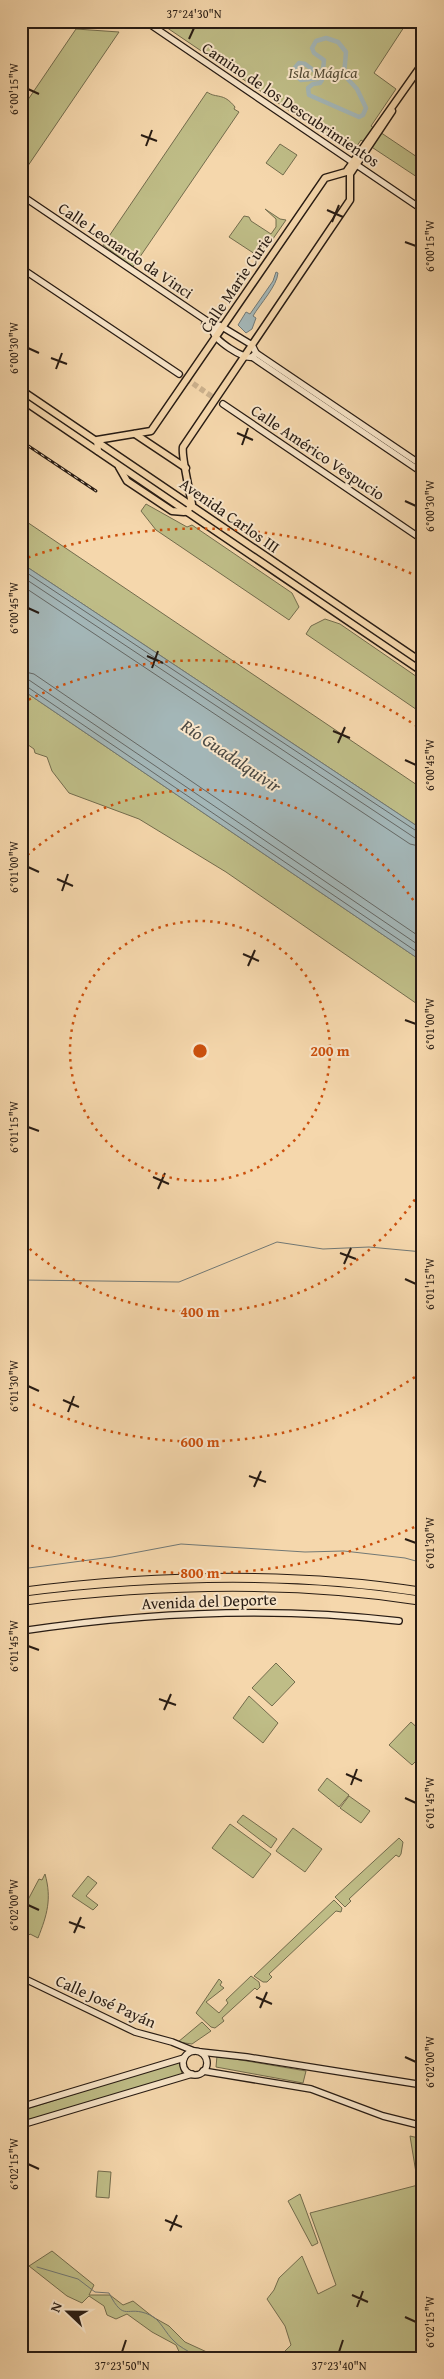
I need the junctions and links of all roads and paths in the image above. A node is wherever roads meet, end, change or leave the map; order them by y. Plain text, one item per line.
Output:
1 (145, 21) edge
2 (423, 63) edge
3 (354, 164) junction
4 (21, 195) edge
5 (21, 200) edge
6 (423, 210) edge
7 (21, 268) edge
8 (217, 330) junction
9 (252, 345) junction
10 (254, 355) junction
11 (244, 357) junction
12 (179, 374) tunnel mouth
13 (21, 390) edge
14 (21, 399) edge
15 (223, 404) tunnel mouth
16 (135, 434) junction
17 (97, 440) junction
18 (98, 451) junction
19 (423, 466) edge
20 (187, 468) junction
21 (423, 472) edge
22 (192, 504) junction
23 (187, 512) junction
24 (423, 540) edge
25 (423, 663) edge
26 (423, 672) edge
27 (21, 1592) edge
28 (423, 1592) edge
29 (423, 1601) edge
30 (21, 1602) edge
31 (399, 1621) dead end
32 (21, 1631) edge
33 (22, 1977) edge
34 (180, 2045) junction
35 (197, 2052) junction
36 (185, 2057) junction
37 (203, 2071) junction
38 (192, 2074) junction
39 (423, 2085) edge
40 (21, 2107) edge
41 (21, 2125) edge
42 (423, 2126) edge

1 - 3 street, Camino de los Descubrimientos
2 - 3 main road
3 - 6 street, Camino de los Descubrimientos
3 - 8 main road, Calle Marie Curie
3 - 9 main road
4 - 8 street, Calle Leonardo da Vinci
5 - 8 street, Calle Leonardo da Vinci
7 - 12 street
8 - 9 street, Calle Leonardo da Vinci
8 - 11 street, Calle Leonardo da Vinci
8 - 16 main road, Calle Marie Curie
9 - 10 street, Calle Leonardo da Vinci
9 - 11 main road
10 - 11 street, Calle Leonardo da Vinci
10 - 19 street, Calle Leonardo da Vinci
10 - 21 street, Calle Leonardo da Vinci
11 - 20 main road
13 - 17 main road, Avenida Carlos III
14 - 18 main road
15 - 24 street, Calle Américo Vespucio
16 - 17 main road
16 - 20 main road
17 - 18 main road
17 - 22 main road, Avenida Carlos III
18 - 23 main road, Avenida Carlos III
20 - 22 main road
22 - 23 main road
22 - 25 main road, Avenida Carlos III
23 - 26 main road, Avenida Carlos III
27 - 28 highway
29 - 30 highway
31 - 32 street, Avenida del Deporte
33 - 34 street, Calle José Payán
34 - 35 street, Calle José Payán
34 - 36 street
35 - 36 street
35 - 37 street
35 - 39 street
36 - 38 street
36 - 40 street
37 - 38 street
37 - 42 street
38 - 41 street

